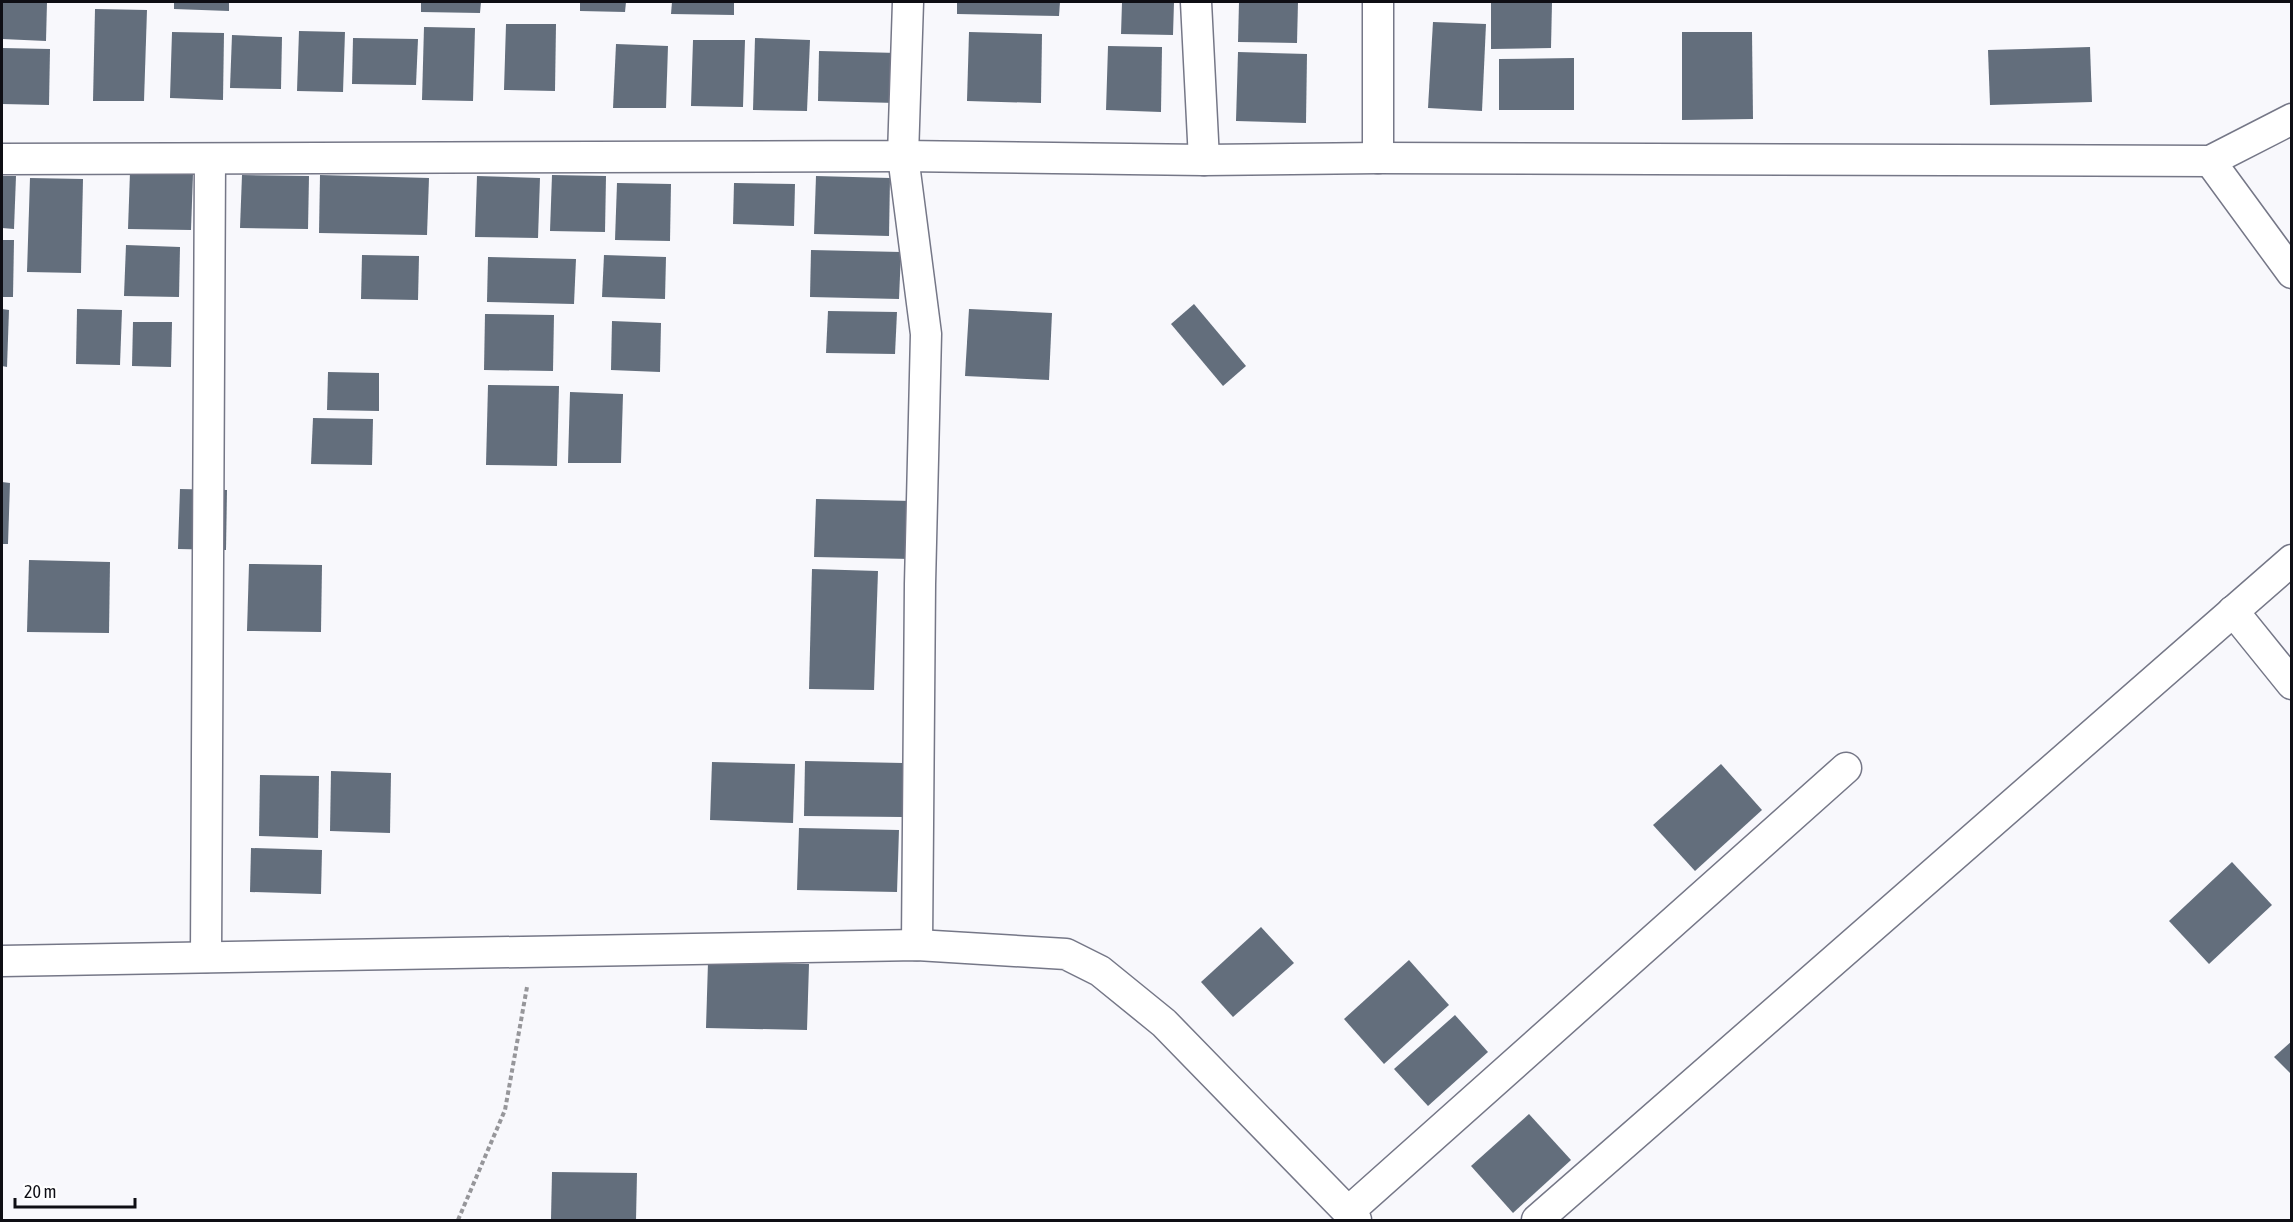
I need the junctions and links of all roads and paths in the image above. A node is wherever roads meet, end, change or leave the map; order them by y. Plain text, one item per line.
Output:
1 (908, 2) edge
2 (1196, 2) edge
3 (1378, 2) edge
4 (2292, 119) edge
5 (903, 156) junction
6 (1378, 158) junction
7 (2, 159) edge
8 (210, 159) junction
9 (1204, 160) junction
10 (2210, 161) junction
11 (2292, 273) edge
12 (2292, 560) edge
13 (2234, 611) junction
14 (2292, 684) edge
15 (1846, 768) dead end
16 (917, 945) junction
17 (533, 952) junction
18 (206, 957) junction
19 (2, 961) edge
20 (1352, 1216) edge
21 (458, 1221) edge
22 (1537, 1221) edge

1 - 5 street
2 - 9 street
3 - 6 street
4 - 10 street
5 - 8 street
5 - 9 street
5 - 16 street
6 - 9 street
6 - 10 street
7 - 8 street
8 - 18 street
10 - 11 street
12 - 13 street
13 - 14 street
13 - 22 street
15 - 20 street
16 - 17 street
16 - 20 street
17 - 18 street
17 - 21 path
18 - 19 street

